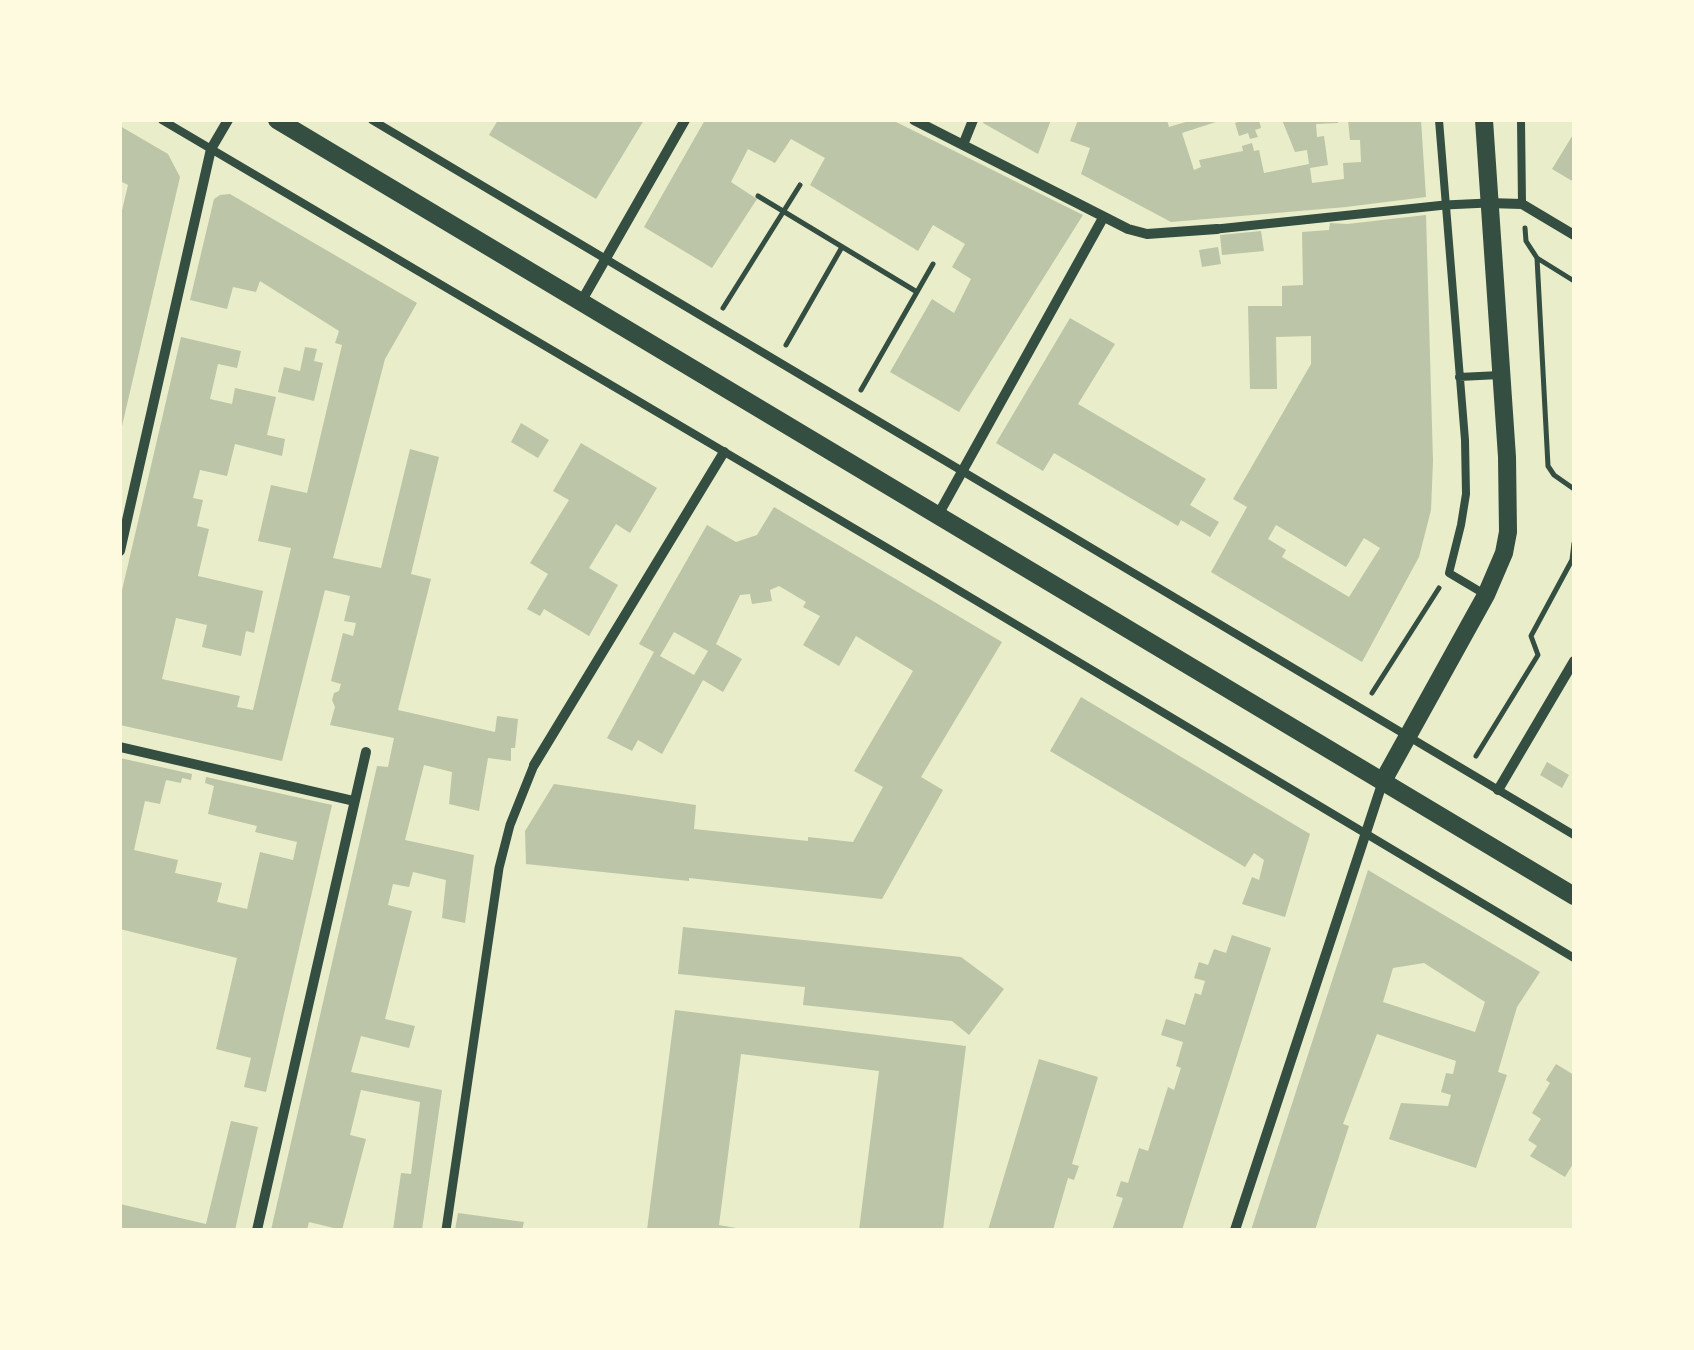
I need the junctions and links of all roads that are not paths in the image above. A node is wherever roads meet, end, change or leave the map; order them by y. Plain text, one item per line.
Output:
1 (162, 120) edge
2 (228, 120) edge
3 (277, 120) edge
4 (372, 120) edge
5 (685, 120) edge
6 (914, 120) edge
7 (973, 120) edge
8 (1439, 120) edge
9 (1484, 120) edge
10 (1521, 120) edge
11 (963, 146) junction
12 (212, 150) junction
13 (1488, 203) junction
14 (1522, 204) junction
15 (1445, 205) junction
16 (1103, 218) junction
17 (1217, 230) joint
18 (1574, 235) edge
19 (605, 258) junction
20 (581, 302) junction
21 (1501, 375) junction
22 (1460, 377) junction
23 (724, 452) junction
24 (962, 471) junction
25 (938, 516) junction
26 (120, 551) edge
27 (1486, 595) junction
28 (1574, 661) edge
29 (1409, 736) junction
30 (120, 747) edge
31 (366, 752) dead end
32 (534, 765) joint
33 (1382, 782) junction
34 (1498, 790) junction
35 (354, 801) junction
36 (1366, 833) junction
37 (1574, 835) edge
38 (1574, 896) edge
39 (1574, 958) edge
40 (257, 1230) edge
41 (446, 1230) edge
42 (1235, 1230) edge

1 - 12 lane
2 - 12 street
3 - 20 street
4 - 19 lane
5 - 19 street
6 - 11 street
7 - 11 street
8 - 15 lane
9 - 13 street
10 - 14 lane
11 - 16 street
12 - 23 lane
12 - 26 street
13 - 14 street
13 - 15 street
13 - 21 street
14 - 18 street
15 - 17 street
15 - 22 lane
16 - 17 street
16 - 24 street
19 - 20 street
19 - 24 lane
20 - 25 street
21 - 22 lane
21 - 27 street
22 - 27 lane
23 - 32 street
23 - 36 lane
24 - 25 street
24 - 29 lane
25 - 33 street
27 - 29 street
28 - 34 street
29 - 33 street
29 - 34 lane
30 - 35 street
31 - 35 street
32 - 41 street
33 - 36 street
33 - 38 street
34 - 37 lane
35 - 40 street
36 - 39 lane
36 - 42 street

